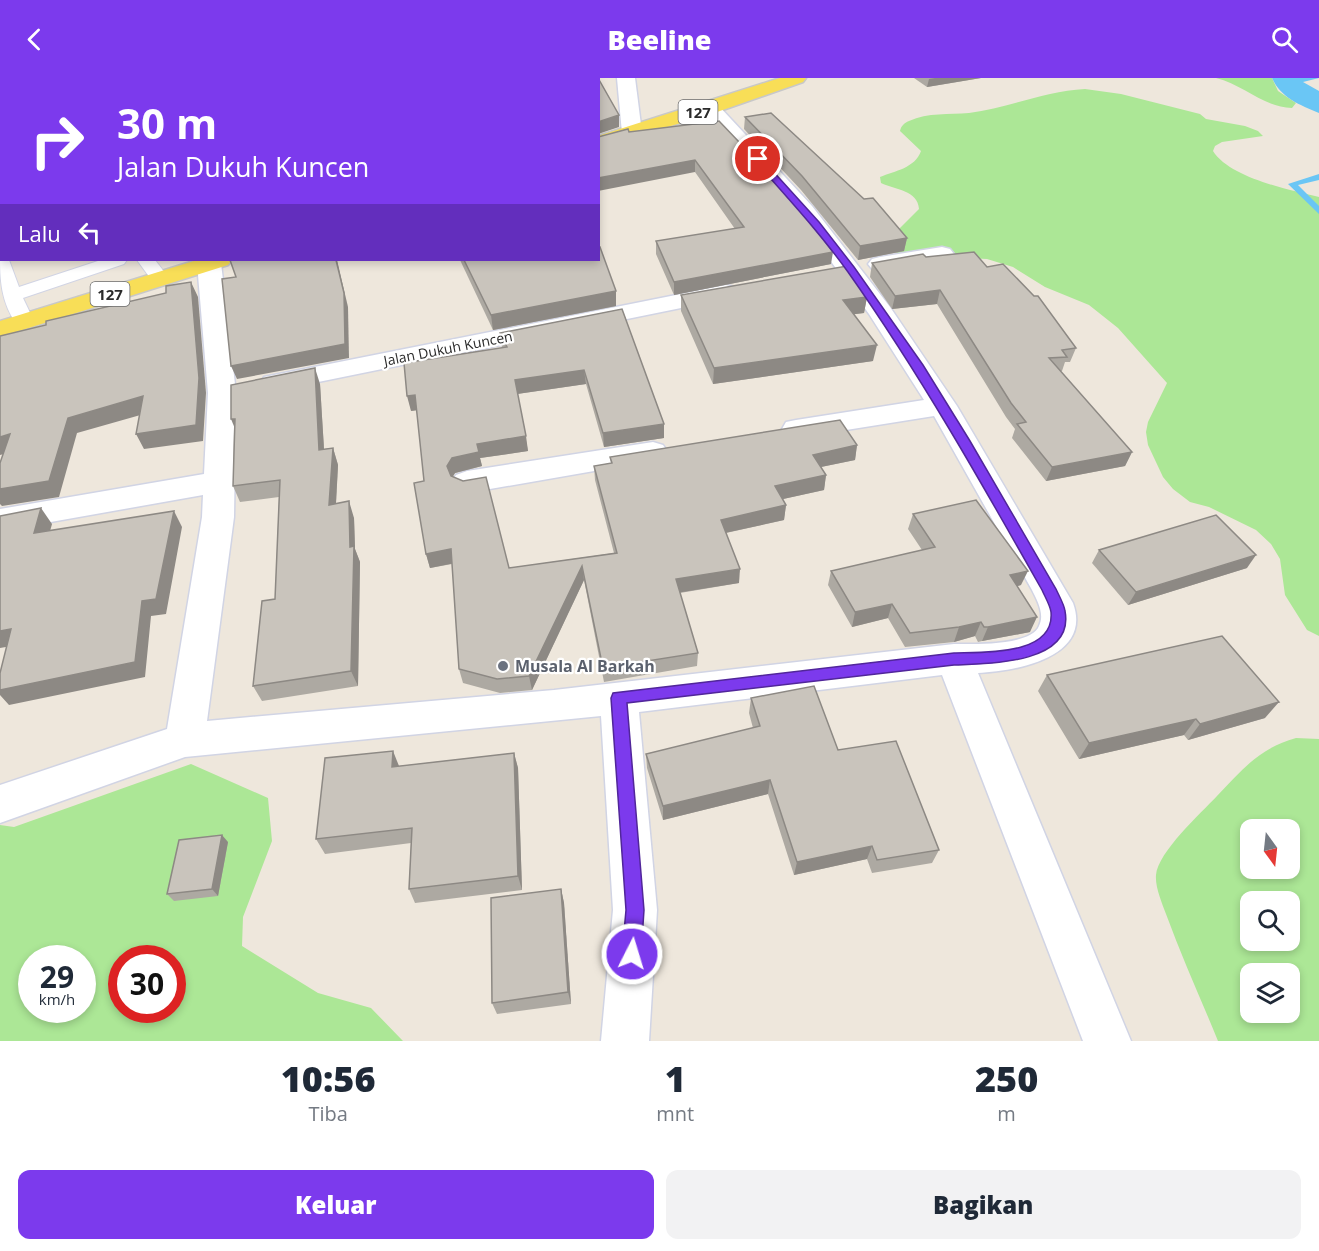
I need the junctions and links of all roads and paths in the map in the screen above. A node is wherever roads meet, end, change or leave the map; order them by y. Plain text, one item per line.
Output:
1 (626, 78) edge
2 (789, 80) edge
3 (710, 108) junction
4 (632, 133) junction
5 (600, 141) edge
6 (942, 254) edge
7 (1, 261) edge
8 (115, 261) edge
9 (214, 261) edge
10 (153, 269) edge
11 (840, 272) junction
12 (753, 288) edge
13 (12, 295) junction
14 (24, 321) junction
15 (0, 329) edge
16 (222, 393) junction
17 (943, 406) junction
18 (768, 434) edge
19 (676, 449) edge
20 (217, 482) junction
21 (467, 482) edge
22 (0, 520) edge
23 (954, 659) junction
24 (619, 698) junction
25 (185, 740) junction
26 (0, 804) edge
27 (625, 1041) edge
28 (1107, 1041) edge

1 - 4 street
2 - 3 main road, 127
3 - 4 main road, 127
3 - 11 street
4 - 5 main road, 127
6 - 11 street
7 - 13 lane
8 - 13 lane
9 - 10 main road, 127
9 - 16 street
10 - 14 main road, 127
11 - 17 street
12 - 16 street, Jalan Dukuh Kuncen
13 - 14 lane
14 - 15 main road, 127
16 - 20 street
17 - 18 street
17 - 23 street
19 - 21 street
20 - 22 street
20 - 25 street
23 - 24 street
23 - 28 street
24 - 25 street
24 - 27 street
25 - 26 street

